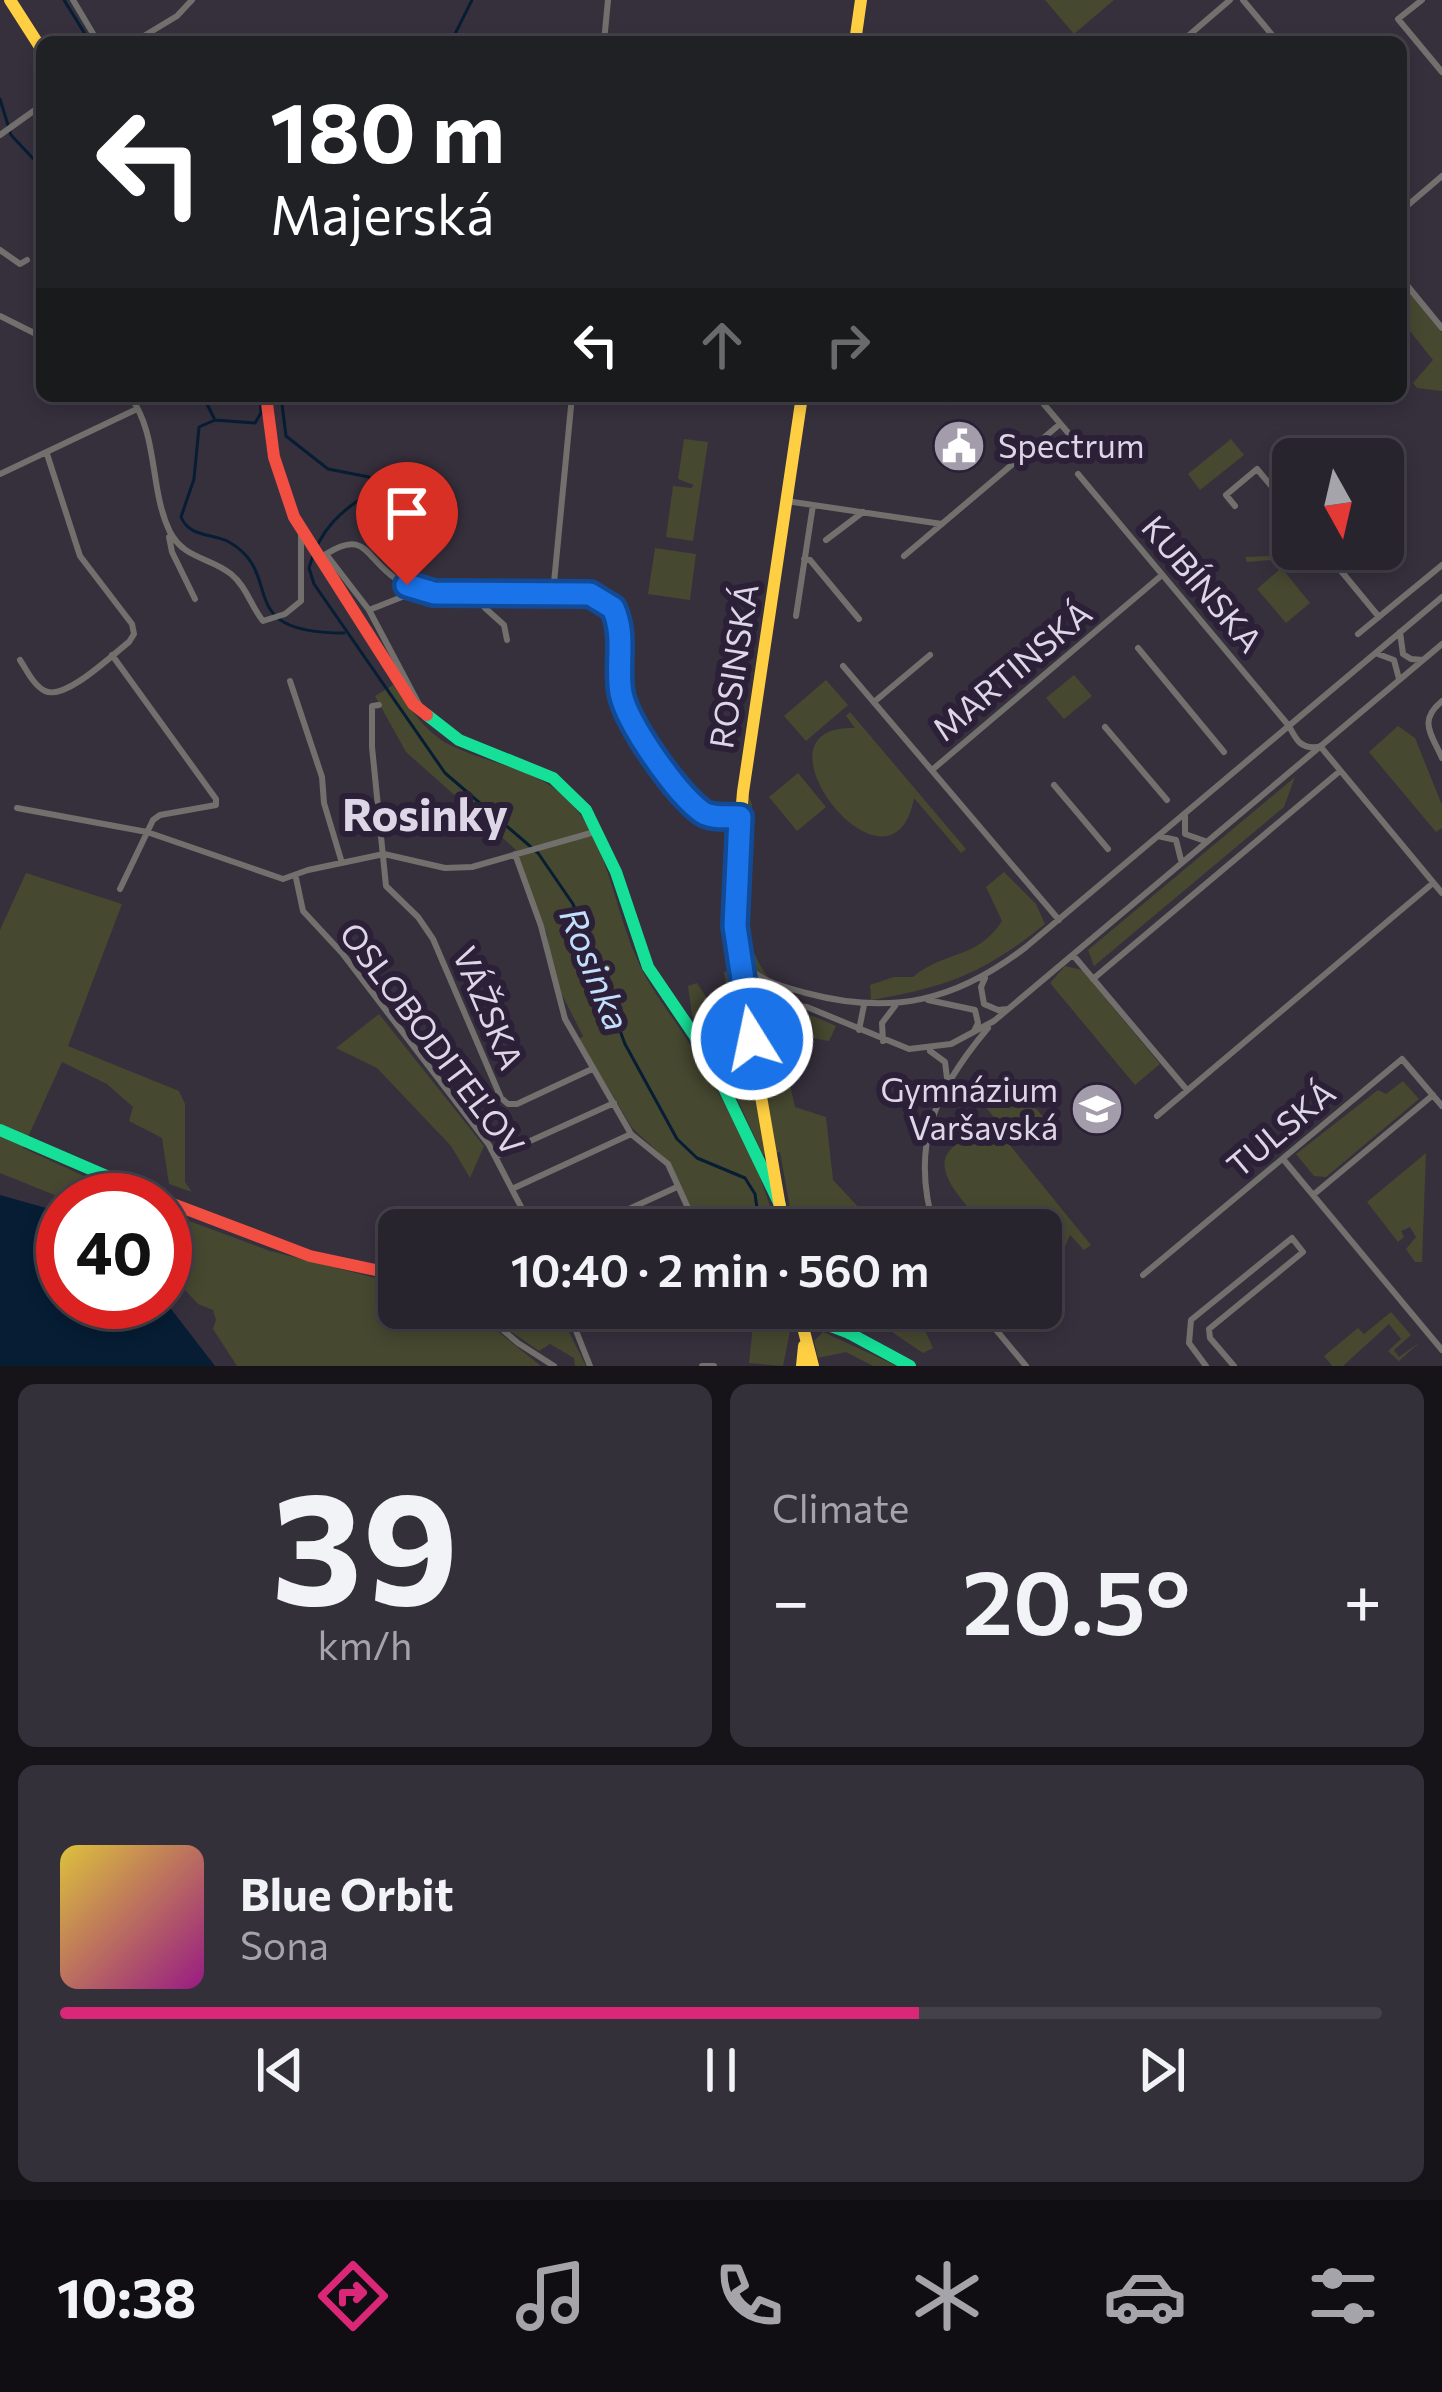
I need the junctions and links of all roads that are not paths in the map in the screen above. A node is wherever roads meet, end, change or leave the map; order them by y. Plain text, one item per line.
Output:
1 (10, 0) edge
2 (73, 0) edge
3 (192, 0) edge
4 (608, 0) edge
5 (861, 0) edge
6 (1230, 0) edge
7 (1243, 0) edge
8 (1422, 0) edge
9 (94, 36) edge
10 (147, 36) edge
11 (605, 36) edge
12 (856, 36) edge
13 (1188, 36) edge
14 (1273, 36) edge
15 (36, 41) edge
16 (1442, 72) edge
17 (36, 109) edge
18 (6, 131) edge
19 (1442, 176) edge
20 (1407, 206) edge
21 (0, 250) edge
22 (27, 260) dead end
23 (1407, 285) edge
24 (0, 316) edge
25 (1442, 328) edge
26 (36, 334) edge
27 (134, 402) edge
28 (267, 402) edge
29 (571, 402) edge
30 (801, 402) edge
31 (1042, 402) edge
32 (139, 408) junction
33 (1060, 424) junction
34 (1075, 441) dead end
35 (47, 454) junction
36 (0, 474) edge
37 (1078, 474) dead end
38 (1272, 487) edge
39 (786, 502) junction
40 (813, 506) junction
41 (1235, 506) dead end
42 (862, 512) junction
43 (942, 524) junction
44 (168, 527) junction
45 (301, 529) junction
46 (826, 540) dead end
47 (319, 554) junction
48 (904, 556) dead end
49 (804, 559) junction
50 (1340, 570) edge
51 (1440, 570) edge
52 (1162, 575) junction
53 (476, 592) junction
54 (434, 593) junction
55 (553, 593) junction
56 (1442, 596) edge
57 (195, 599) dead end
58 (369, 610) junction
59 (796, 616) dead end
60 (1379, 617) junction
61 (859, 620) dead end
62 (1400, 632) junction
63 (1358, 634) dead end
64 (507, 640) dead end
65 (1442, 644) edge
66 (1138, 648) dead end
67 (1374, 654) junction
68 (930, 655) dead end
69 (112, 656) junction
70 (20, 660) dead end
71 (1423, 660) junction
72 (843, 666) dead end
73 (1400, 680) junction
74 (290, 681) dead end
75 (1442, 701) edge
76 (874, 702) junction
77 (379, 705) dead end
78 (424, 716) junction
79 (1289, 726) junction
80 (1105, 728) dead end
81 (1320, 746) junction
82 (1224, 752) dead end
83 (1442, 758) edge
84 (932, 770) junction
85 (1340, 771) junction
86 (1054, 785) dead end
87 (1167, 800) dead end
88 (17, 808) dead end
89 (1186, 813) junction
90 (740, 817) junction
91 (598, 831) junction
92 (147, 832) junction
93 (1158, 836) junction
94 (1208, 841) junction
95 (1108, 849) dead end
96 (384, 854) junction
97 (515, 854) junction
98 (342, 863) junction
99 (1181, 864) junction
100 (296, 877) junction
101 (1433, 883) junction
102 (120, 889) dead end
103 (1442, 893) edge
104 (1059, 920) junction
105 (737, 951) junction
106 (1072, 955) junction
107 (986, 975) junction
108 (1093, 979) junction
109 (767, 981) junction
110 (744, 997) junction
111 (924, 999) junction
112 (898, 1004) junction
113 (863, 1005) junction
114 (1008, 1009) junction
115 (994, 1021) junction
116 (859, 1030) junction
117 (972, 1034) junction
118 (883, 1041) junction
119 (923, 1049) junction
120 (592, 1069) junction
121 (947, 1082) junction
122 (1186, 1090) junction
123 (1433, 1096) junction
124 (614, 1102) junction
125 (1442, 1106) edge
126 (1156, 1115) dead end
127 (0, 1130) edge
128 (631, 1134) junction
129 (496, 1156) junction
130 (1283, 1159) junction
131 (99, 1173) edge
132 (677, 1187) junction
133 (514, 1188) junction
134 (1313, 1195) junction
135 (780, 1205) junction
136 (523, 1209) edge
137 (629, 1209) edge
138 (688, 1209) edge
139 (781, 1209) edge
140 (930, 1209) edge
141 (192, 1212) edge
142 (378, 1271) edge
143 (1143, 1275) dead end
144 (503, 1329) edge
145 (575, 1329) edge
146 (802, 1329) edge
147 (838, 1329) edge
148 (996, 1329) edge
149 (804, 1340) junction
150 (1442, 1350) edge
151 (906, 1364) edge
152 (554, 1366) edge
153 (590, 1366) edge
154 (703, 1366) edge
155 (714, 1366) edge
156 (802, 1366) edge
157 (814, 1366) edge
158 (1026, 1366) edge
159 (1206, 1366) edge
160 (1234, 1366) edge

1 - 15 street
2 - 9 street
3 - 10 street
4 - 11 street
5 - 12 street
6 - 13 street
7 - 14 street
8 - 16 street
17 - 18 street
19 - 20 street
21 - 22 street
23 - 25 street
24 - 26 street
27 - 32 street
28 - 45 street
29 - 55 street
30 - 39 street, ROSINSKÁ
31 - 33 street
32 - 35 street
32 - 44 street
33 - 34 street
33 - 43 street
35 - 36 street
35 - 69 street
37 - 52 street, KUBÍNSKA
38 - 41 street
39 - 40 street
39 - 90 street, ROSINSKÁ
40 - 42 street
40 - 49 street
42 - 43 street
42 - 46 street
43 - 48 street
44 - 45 street
44 - 57 street
45 - 47 street
47 - 54 street
47 - 58 street
47 - 78 street
49 - 59 street
49 - 61 street
50 - 60 street
51 - 60 street
52 - 79 street, KUBÍNSKA
52 - 84 street, MARTINSKÁ
53 - 54 street
53 - 55 street
53 - 64 street
54 - 58 street
55 - 90 street
56 - 62 street
58 - 78 street
60 - 63 street
62 - 67 street
62 - 71 street
65 - 71 street
66 - 82 street
67 - 73 street
67 - 79 street
68 - 76 street
69 - 70 street
69 - 92 street
71 - 73 street
72 - 76 street
73 - 81 street
74 - 98 street
75 - 83 street
76 - 84 street
77 - 96 street, VÁŽSKA
78 - 91 street
79 - 81 street, KUBÍNSKA
79 - 89 street
80 - 87 street
81 - 85 street
81 - 94 street
84 - 104 street, MARTINSKÁ
85 - 101 street
85 - 108 street
86 - 95 street
88 - 92 street
89 - 93 street
89 - 94 street
90 - 105 street, ROSINSKÁ
91 - 97 street
91 - 135 street
92 - 100 street
92 - 102 street
93 - 99 street
93 - 104 street
94 - 99 street
96 - 97 street
96 - 98 street
96 - 120 street, VÁŽSKA
97 - 120 street
98 - 100 street
99 - 106 street
100 - 129 street, OSLOBODITEĽOV
101 - 103 street
101 - 122 street
104 - 107 street
105 - 109 street
105 - 110 street, ROSINSKÁ
106 - 108 street
106 - 114 street
107 - 111 street
107 - 114 street
108 - 122 street
109 - 110 street
109 - 113 street
110 - 116 street
110 - 135 street, ROSINSKÁ
111 - 112 street
111 - 117 street
112 - 113 street
112 - 118 street
113 - 116 street
114 - 115 street
115 - 117 street
115 - 121 street
116 - 118 street
117 - 119 street
118 - 119 street
119 - 121 street
120 - 124 street
121 - 140 street
122 - 126 street
123 - 125 street, TULSKÁ
123 - 130 street, TULSKÁ
123 - 134 street
124 - 128 street
124 - 129 street
127 - 131 street
128 - 132 street
128 - 133 street
129 - 133 street, OSLOBODITEĽOV
130 - 134 street
130 - 143 street, TULSKÁ
132 - 137 street
132 - 138 street
133 - 136 street, OSLOBODITEĽOV
134 - 150 street
135 - 139 street, ROSINSKÁ
141 - 142 street
144 - 152 street
145 - 153 street
146 - 149 street
147 - 151 street, bridge
148 - 158 street
149 - 156 street
149 - 157 street
154 - 155 street
159 - 160 street

